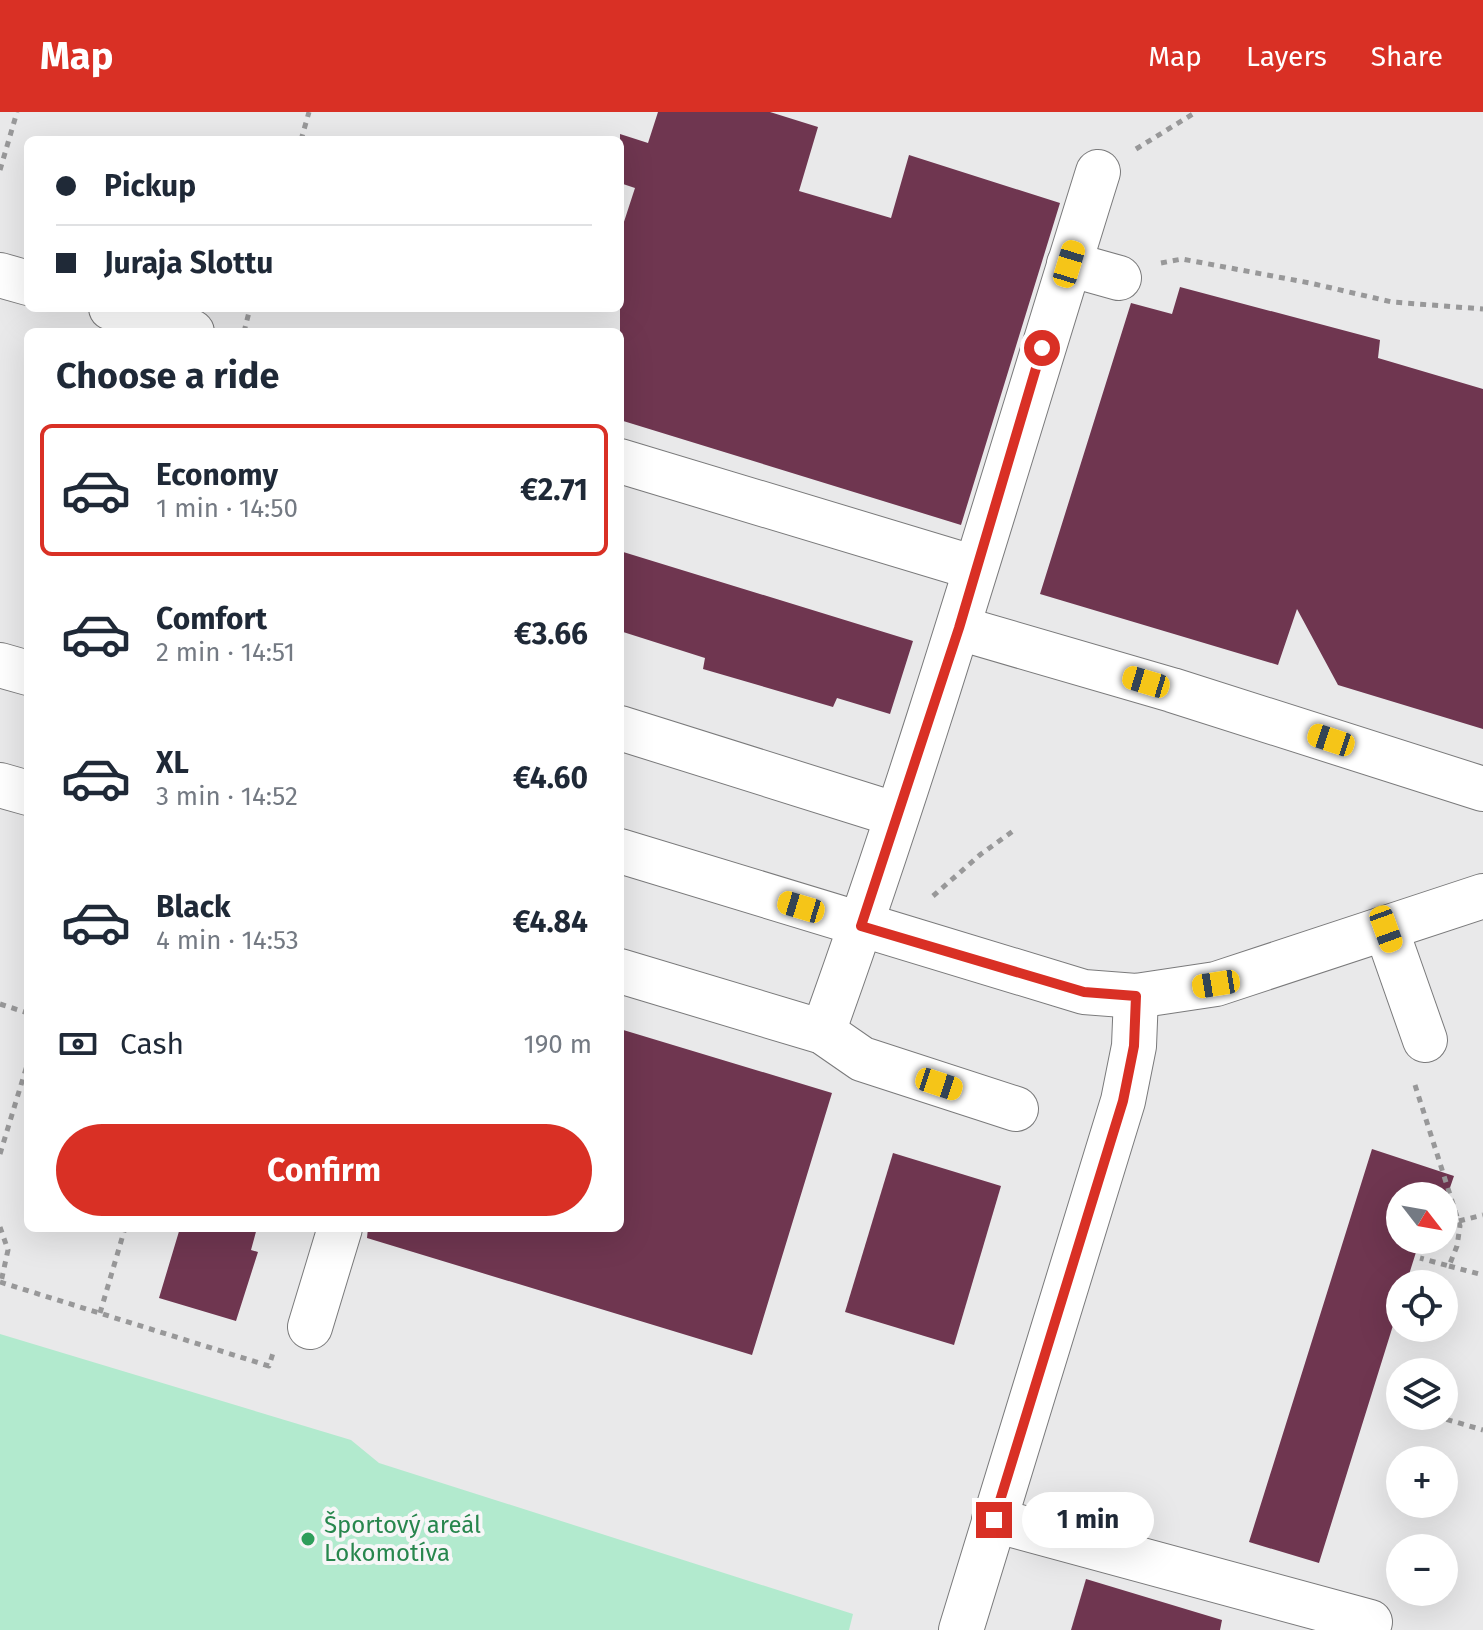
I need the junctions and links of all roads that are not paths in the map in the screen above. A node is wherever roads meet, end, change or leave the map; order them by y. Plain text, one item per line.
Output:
1 (1098, 172) road end
2 (1069, 264) junction
3 (0, 275) edge
4 (1119, 278) road end
5 (24, 282) edge
6 (124, 312) edge
7 (178, 328) edge
8 (624, 462) edge
9 (975, 568) junction
10 (959, 628) junction
11 (0, 665) edge
12 (24, 672) edge
13 (624, 729) edge
14 (0, 785) edge
15 (1483, 789) edge
16 (24, 792) edge
17 (897, 815) junction
18 (624, 852) edge
19 (1483, 896) edge
20 (861, 926) junction
21 (1386, 929) junction
22 (624, 972) edge
23 (1136, 996) junction
24 (823, 1032) junction
25 (1418, 1057) road end
26 (1016, 1109) dead end
27 (338, 1232) edge
28 (293, 1335) road end
29 (994, 1520) junction
30 (1370, 1622) dead end
31 (961, 1630) edge

1 - 2 street
2 - 4 street
2 - 9 street
3 - 5 street
6 - 7 street
8 - 9 street
9 - 10 street
10 - 15 street
10 - 17 street
11 - 12 street
13 - 17 street
14 - 16 street
17 - 20 street
18 - 20 street
19 - 21 street
20 - 23 street
20 - 24 street
21 - 23 street
21 - 25 street
22 - 24 street
23 - 29 street
24 - 26 street
27 - 28 street
29 - 30 street
29 - 31 street

